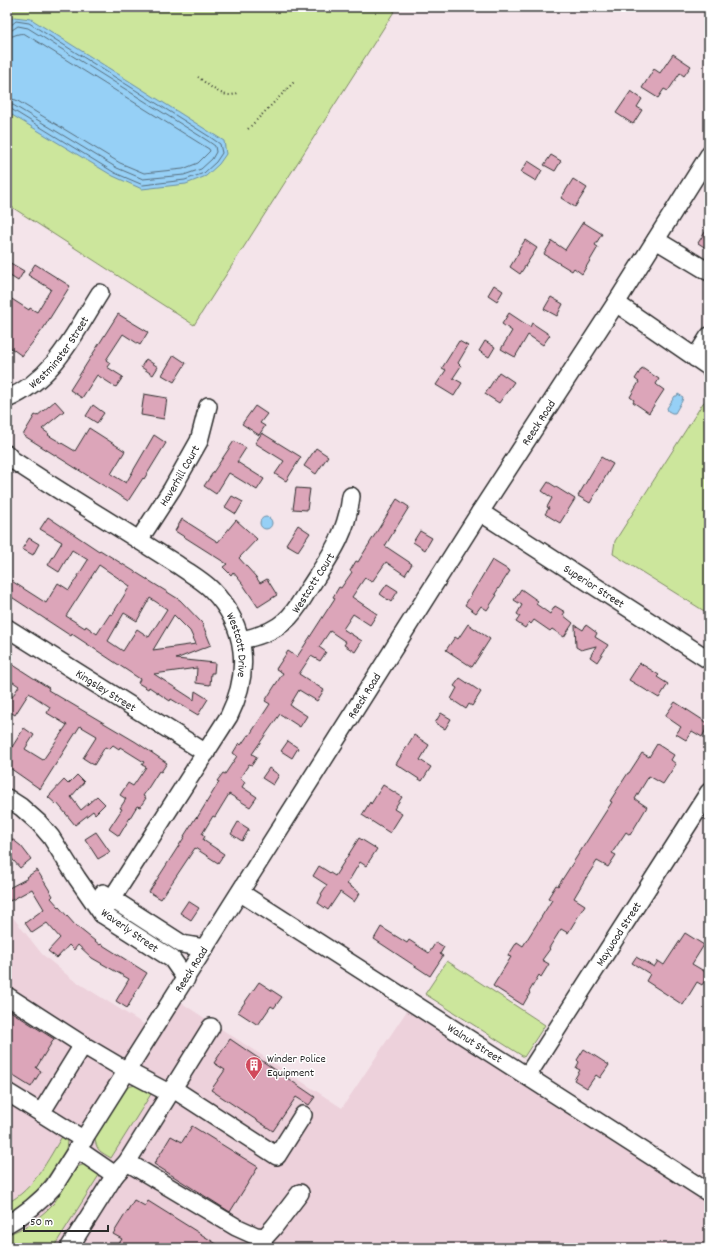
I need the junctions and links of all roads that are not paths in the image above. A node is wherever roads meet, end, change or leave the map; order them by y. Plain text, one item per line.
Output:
1 (709, 155) edge
2 (656, 240) junction
3 (709, 272) edge
4 (100, 293) dead end
5 (616, 302) junction
6 (709, 336) edge
7 (702, 363) edge
8 (7, 399) edge
9 (208, 406) dead end
10 (7, 454) edge
11 (351, 496) dead end
12 (480, 512) junction
13 (139, 540) junction
14 (7, 628) edge
15 (240, 640) junction
16 (709, 660) edge
17 (206, 752) junction
18 (709, 792) edge
19 (7, 798) edge
20 (77, 878) junction
21 (241, 893) junction
22 (112, 899) junction
23 (102, 914) junction
24 (205, 948) junction
25 (186, 979) junction
26 (7, 996) edge
27 (211, 1027) dead end
28 (83, 1045) junction
29 (127, 1072) junction
30 (527, 1076) junction
31 (171, 1091) junction
32 (7, 1092) edge
33 (40, 1113) junction
34 (303, 1115) dead end
35 (80, 1144) junction
36 (127, 1162) junction
37 (115, 1175) junction
38 (300, 1193) dead end
39 (709, 1193) edge
40 (7, 1224) edge
41 (69, 1248) edge

1 - 2 street, Reeck Road
2 - 3 street
2 - 5 street, Reeck Road
4 - 8 street, Westminster Street
5 - 7 street
5 - 12 street, Reeck Road
6 - 7 street
9 - 13 street, Haverhill Court
10 - 13 street, Westcott Drive
11 - 15 street, Westcott Court
12 - 16 street, Superior Street
12 - 21 street, Reeck Road
13 - 15 street, Westcott Drive
14 - 17 street, Kingsley Street
15 - 17 street, Westcott Drive
17 - 22 street, Westcott Drive
18 - 30 street, Maywood Street
19 - 20 street, Waverly Street
20 - 22 street, Waverly Street
20 - 23 street, Waverly Street
21 - 24 street, Reeck Road
21 - 30 street, Walnut Street
22 - 23 street, Westcott Drive
22 - 24 street, Waverly Street
23 - 25 street, Waverly Street
24 - 25 street, Reeck Road
25 - 29 street, Reeck Road
26 - 28 street
27 - 31 street
28 - 29 street
28 - 33 street
29 - 31 street
29 - 35 street, Reeck Road
30 - 39 street, Walnut Street
31 - 34 street
31 - 36 street
32 - 33 street
33 - 35 street
35 - 37 street
35 - 40 street, Reeck Road
36 - 37 street
36 - 38 street
37 - 41 street

